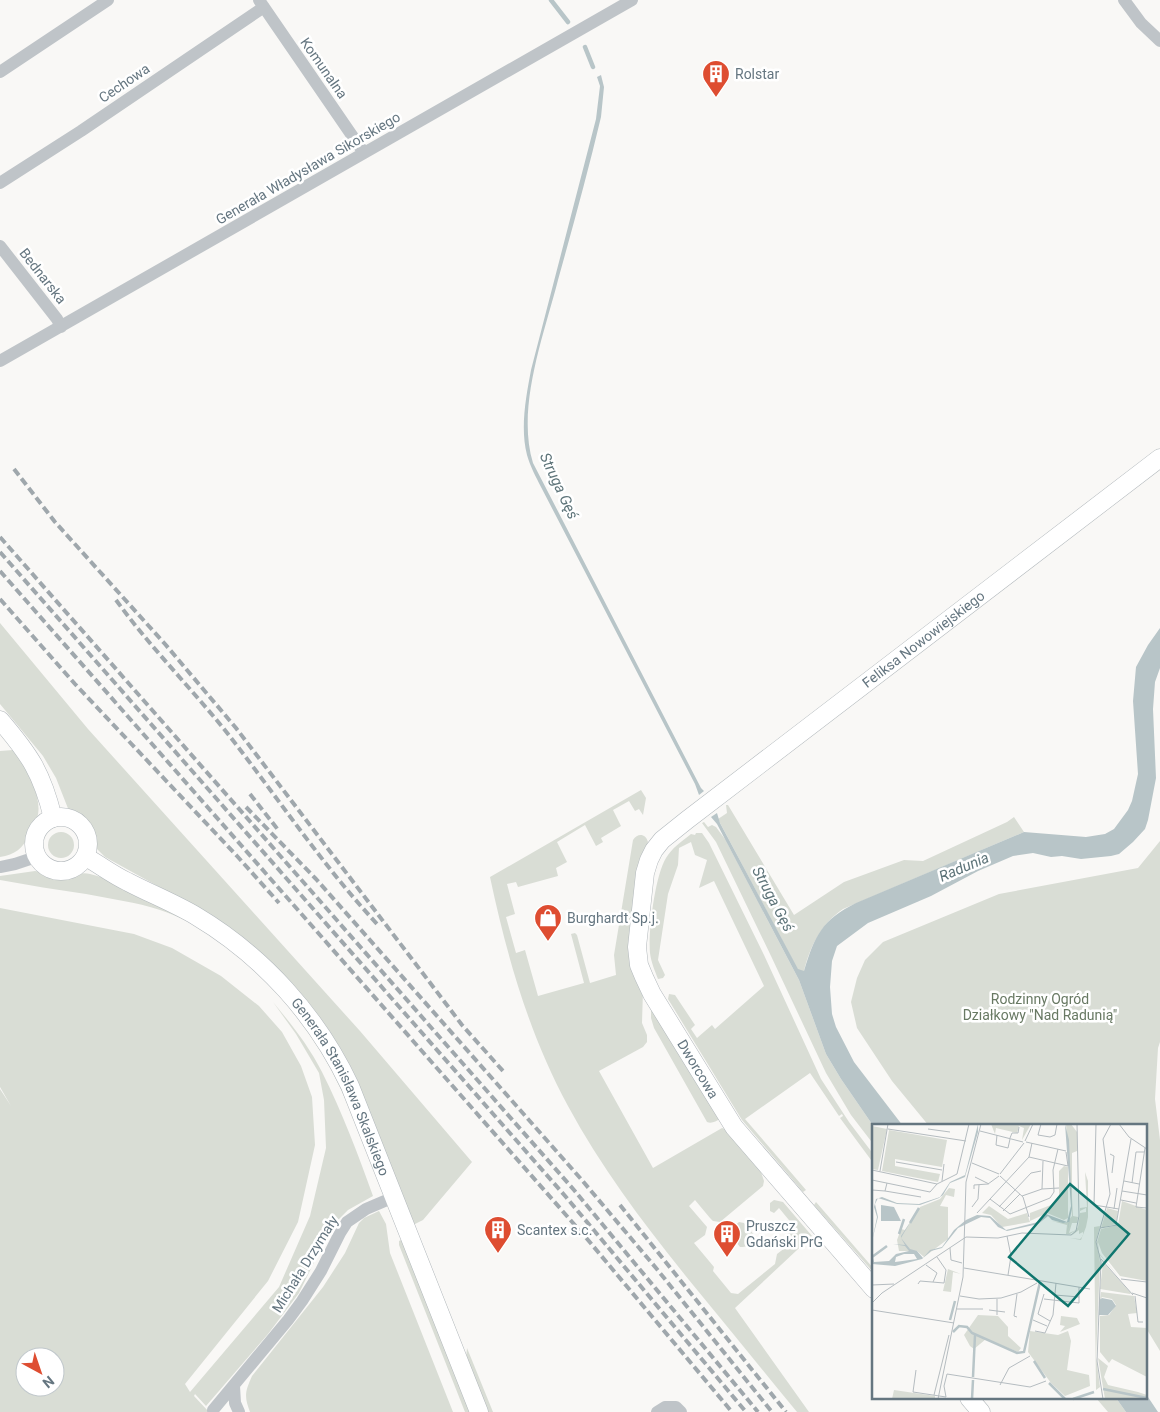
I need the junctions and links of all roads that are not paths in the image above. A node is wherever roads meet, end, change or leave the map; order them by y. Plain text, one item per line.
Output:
1 (108, 0) edge
2 (632, 0) edge
3 (1124, 0) edge
4 (261, 3) edge
5 (1160, 41) edge
6 (0, 72) edge
7 (364, 153) junction
8 (0, 183) edge
9 (0, 246) edge
10 (61, 327) junction
11 (0, 361) edge
12 (1160, 458) edge
13 (0, 720) edge
14 (53, 818) junction
15 (687, 820) joint
16 (36, 857) junction
17 (86, 857) junction
18 (0, 867) edge
19 (394, 1197) junction
20 (872, 1287) edge
21 (234, 1386) junction
22 (971, 1400) edge
23 (213, 1410) dead end
24 (239, 1412) edge
25 (479, 1412) edge
26 (657, 1412) edge
27 (681, 1412) edge
28 (981, 1412) edge

1 - 6 street
2 - 7 street, Generała Władysława Sikorskiego
3 - 5 street
4 - 7 street, Komunalna
4 - 8 street, Cechowa
7 - 10 street, Generała Władysława Sikorskiego
9 - 10 street, Bednarska
10 - 11 street, Generała Władysława Sikorskiego
12 - 15 street, Feliksa Nowowiejskiego
13 - 14 street
14 - 16 street
14 - 17 street
15 - 20 street, Dworcowa
16 - 17 street
16 - 18 street
17 - 19 street, Generała Stanisława Skalskiego
19 - 21 street, Michała Drzymały
19 - 25 street, Generała Stanisława Skalskiego
21 - 23 street, Michała Drzymały
21 - 24 street
22 - 28 street
26 - 27 street

